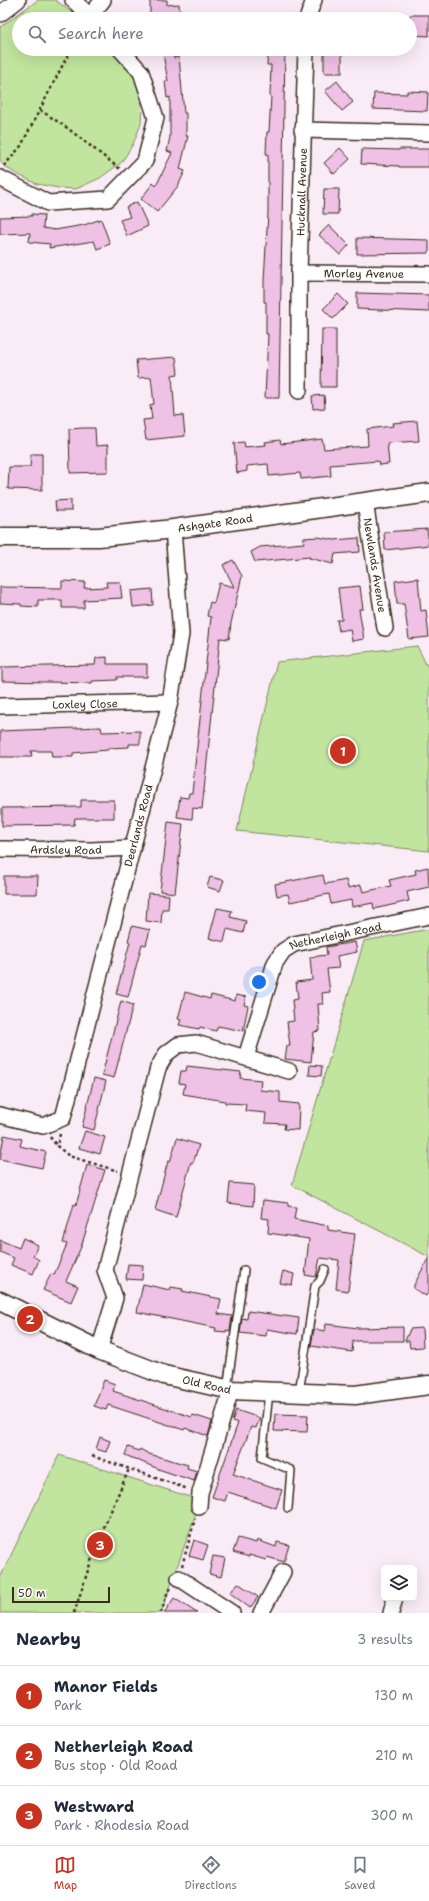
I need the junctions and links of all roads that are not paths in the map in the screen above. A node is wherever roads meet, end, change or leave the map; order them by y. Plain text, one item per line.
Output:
1 (18, 0) edge
2 (73, 0) edge
3 (103, 0) edge
4 (314, 0) edge
5 (85, 12) edge
6 (95, 12) edge
7 (310, 12) edge
8 (0, 14) edge
9 (126, 56) edge
10 (306, 56) edge
11 (302, 130) junction
12 (429, 133) edge
13 (0, 178) edge
14 (299, 274) junction
15 (429, 274) edge
16 (299, 391) dead end
17 (429, 493) edge
18 (365, 502) junction
19 (173, 529) junction
20 (0, 537) edge
21 (385, 628) dead end
22 (170, 702) junction
23 (0, 706) edge
24 (132, 848) junction
25 (0, 849) edge
26 (428, 911) edge
27 (246, 1058) junction
28 (289, 1071) dead end
29 (0, 1115) edge
30 (325, 1269) dead end
31 (244, 1270) dead end
32 (0, 1301) edge
33 (99, 1350) junction
34 (429, 1385) edge
35 (229, 1389) junction
36 (269, 1392) junction
37 (299, 1393) junction
38 (199, 1500) road end
39 (288, 1508) dead end
40 (283, 1572) dead end
41 (179, 1578) road end
42 (394, 1601) edge
43 (232, 1613) edge
44 (262, 1613) edge
45 (391, 1613) edge

1 - 8 street
2 - 5 street
3 - 6 street
4 - 7 street
9 - 13 street
10 - 11 street, Hucknall Avenue
11 - 12 street
11 - 14 street, Hucknall Avenue
14 - 15 street, Morley Avenue
14 - 16 street, Hucknall Avenue
17 - 18 street, Ashgate Road
18 - 19 street, Ashgate Road
18 - 21 street, Newlands Avenue
19 - 20 street, Ashgate Road
19 - 22 street, Deerlands Road
22 - 23 street, Loxley Close
22 - 24 street, Deerlands Road
24 - 25 street, Ardsley Road
24 - 29 street, Deerlands Road
26 - 27 street, Netherleigh Road
27 - 28 street
27 - 33 street
30 - 37 lane
31 - 35 lane
32 - 33 street, Old Road
33 - 35 street, Old Road
34 - 37 street, Old Road
35 - 36 street, Old Road
35 - 38 street
36 - 37 street, Old Road
36 - 39 lane
40 - 44 street
41 - 43 street
42 - 45 street

